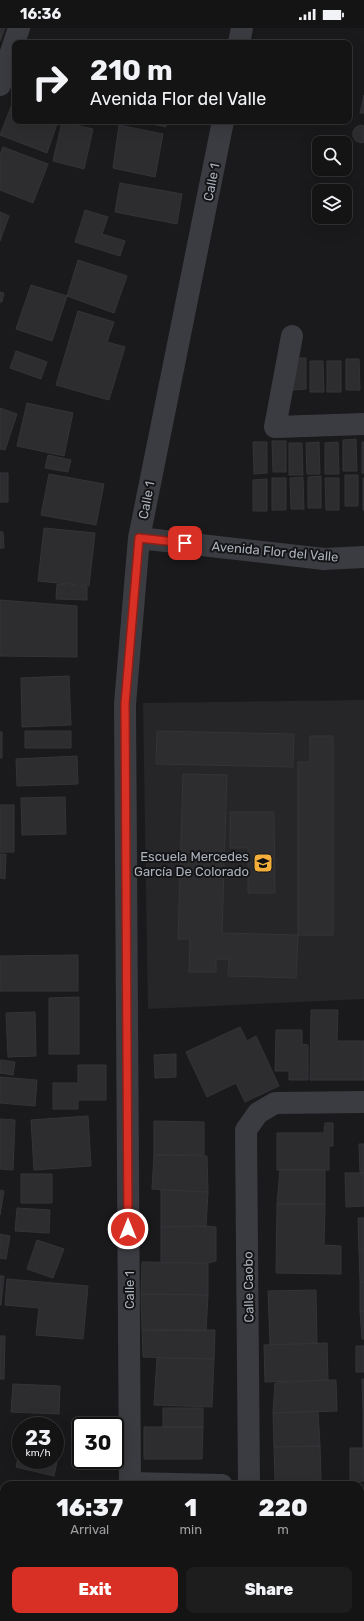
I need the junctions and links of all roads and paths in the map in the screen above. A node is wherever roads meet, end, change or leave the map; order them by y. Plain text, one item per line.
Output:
1 (19, 28) edge
2 (242, 28) edge
3 (15, 40) edge
4 (240, 40) edge
5 (12, 49) edge
6 (0, 85) edge
7 (222, 124) edge
8 (292, 336) dead end
9 (364, 424) edge
10 (139, 538) junction
11 (364, 557) edge
12 (364, 1102) edge
13 (130, 1481) edge
14 (249, 1481) edge

1 - 3 street
2 - 4 street
5 - 6 street
7 - 10 street, Calle 1
8 - 9 street
10 - 11 street, Avenida Flor del Valle
10 - 13 street, Calle 1
12 - 14 street, Calle Caobo

